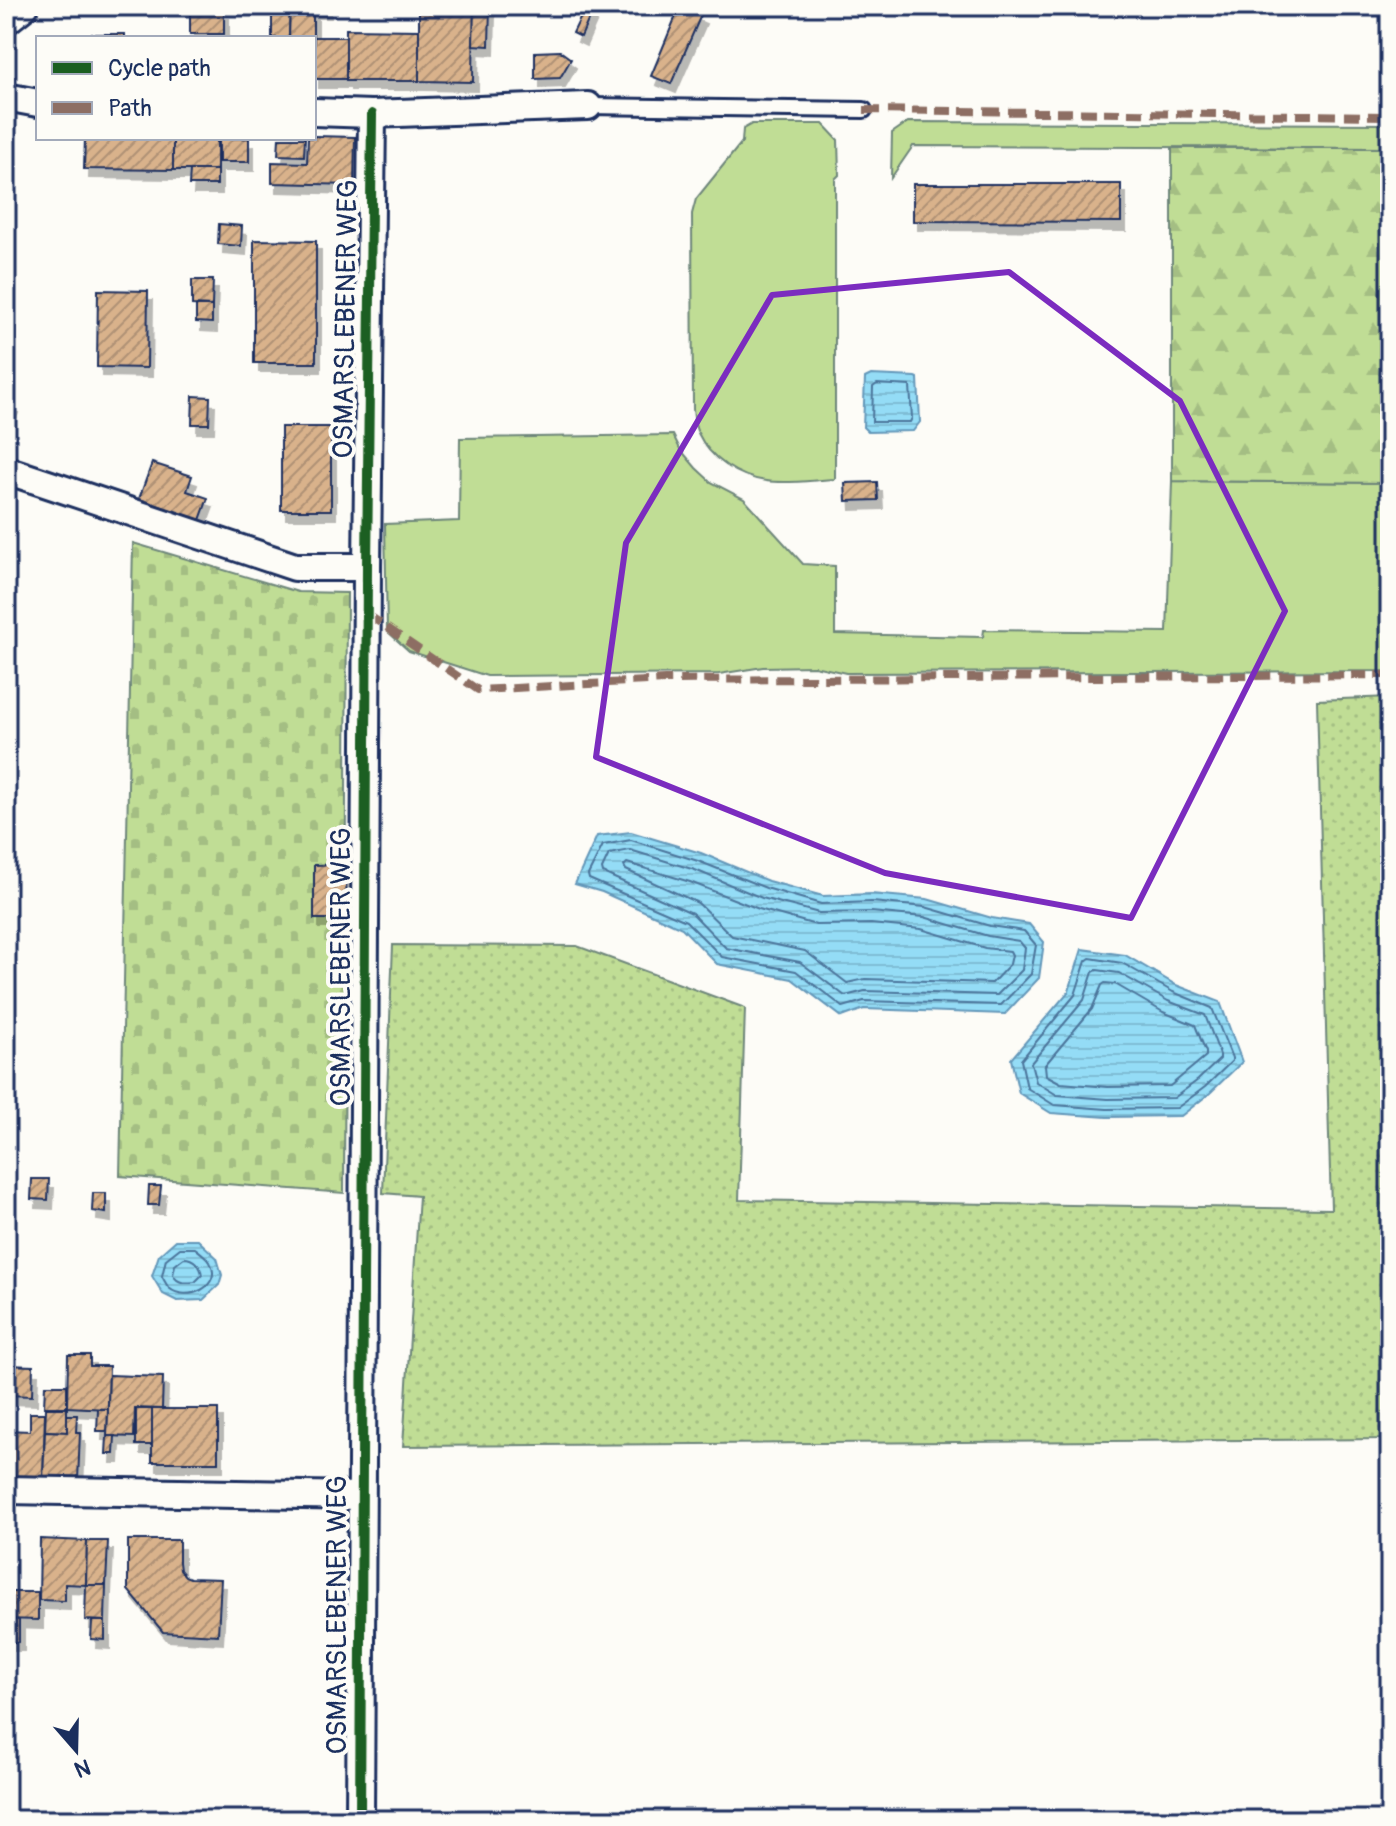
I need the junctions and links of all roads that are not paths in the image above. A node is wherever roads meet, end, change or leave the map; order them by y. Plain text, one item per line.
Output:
1 (25, 6) edge
2 (6, 21) edge
3 (6, 97) edge
4 (36, 103) edge
5 (588, 106) joint
6 (864, 110) dead end
7 (316, 112) edge
8 (372, 114) junction
9 (6, 470) edge
10 (367, 567) junction
11 (6, 1490) edge
12 (361, 1496) junction
13 (360, 1820) edge

1 - 2 street
3 - 4 street
5 - 6 lane
5 - 8 street
7 - 8 street
8 - 10 street, OSMARSLEBENER WEG
9 - 10 street
10 - 12 street, OSMARSLEBENER WEG
11 - 12 street
12 - 13 street, OSMARSLEBENER WEG

